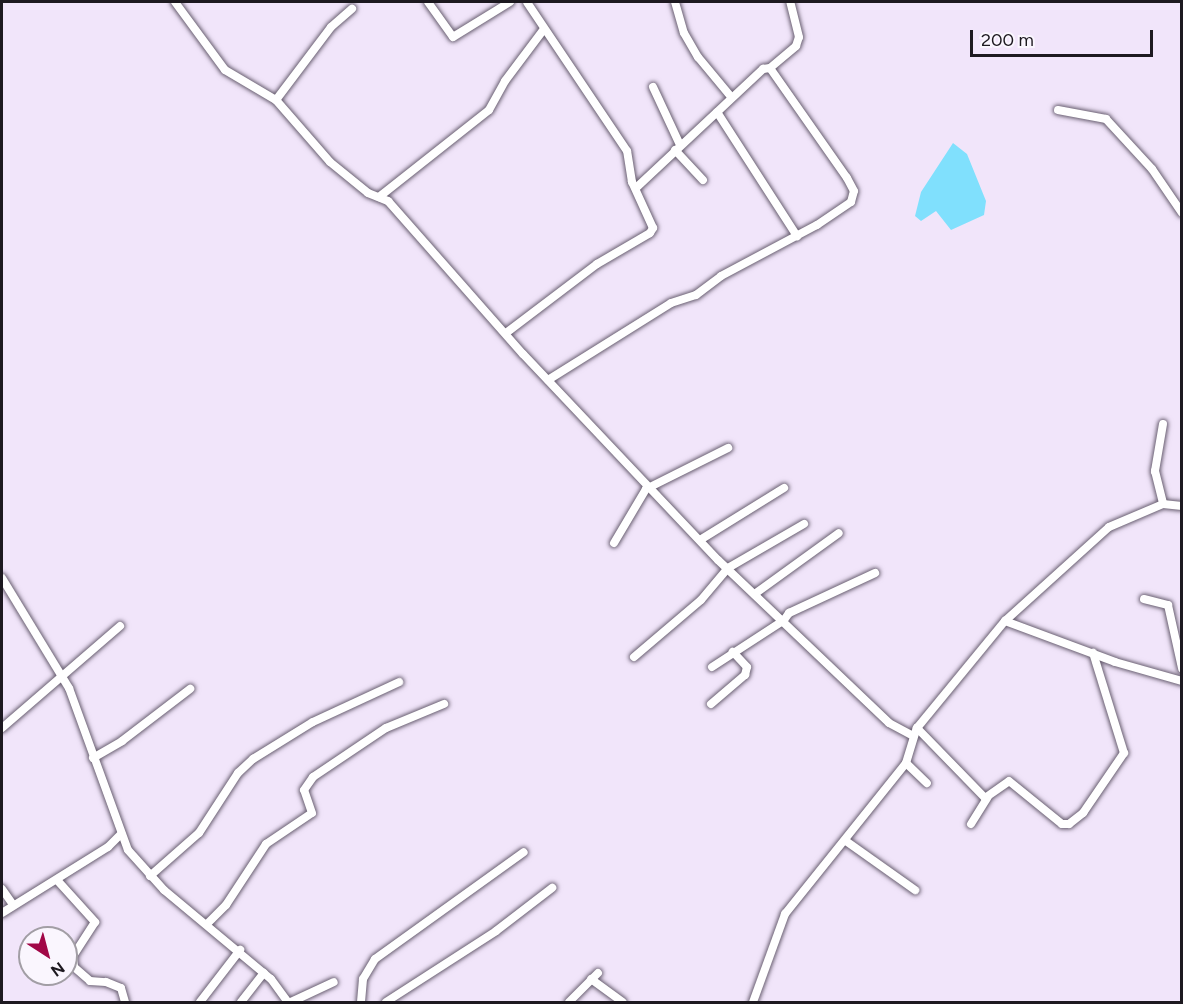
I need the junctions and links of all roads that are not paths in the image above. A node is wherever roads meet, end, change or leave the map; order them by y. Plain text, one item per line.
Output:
1 (175, 2) edge
2 (428, 2) edge
3 (510, 2) edge
4 (529, 2) edge
5 (675, 2) edge
6 (790, 2) edge
7 (352, 9) dead end
8 (544, 28) junction
9 (770, 68) junction
10 (653, 87) dead end
11 (732, 98) junction
12 (276, 100) junction
13 (1058, 110) dead end
14 (717, 112) junction
15 (677, 148) junction
16 (703, 180) dead end
17 (637, 187) junction
18 (380, 197) junction
19 (1182, 213) edge
20 (797, 236) junction
21 (506, 333) junction
22 (548, 380) junction
23 (1162, 424) dead end
24 (728, 448) dead end
25 (651, 485) junction
26 (784, 488) dead end
27 (1163, 504) junction
28 (1182, 506) edge
29 (804, 524) dead end
30 (839, 532) dead end
31 (700, 540) junction
32 (614, 543) dead end
33 (728, 568) junction
34 (875, 573) dead end
35 (2, 578) edge
36 (756, 593) junction
37 (1144, 599) dead end
38 (784, 620) junction
39 (1005, 621) junction
40 (120, 626) dead end
41 (733, 652) junction
42 (1093, 653) junction
43 (634, 657) dead end
44 (712, 667) dead end
45 (1182, 668) edge
46 (62, 674) junction
47 (1182, 681) edge
48 (399, 682) dead end
49 (190, 689) dead end
50 (444, 704) dead end
51 (711, 704) dead end
52 (2, 728) edge
53 (917, 728) junction
54 (913, 736) junction
55 (93, 758) junction
56 (906, 763) junction
57 (927, 783) dead end
58 (987, 798) junction
59 (971, 824) dead end
60 (120, 835) junction
61 (846, 841) junction
62 (108, 847) junction
63 (128, 850) junction
64 (524, 852) dead end
65 (150, 876) junction
66 (57, 880) junction
67 (552, 888) dead end
68 (2, 889) edge
69 (915, 890) dead end
70 (13, 905) junction
71 (2, 913) edge
72 (207, 924) junction
73 (240, 950) junction
74 (264, 973) junction
75 (334, 982) dead end
76 (125, 1002) edge
77 (200, 1002) edge
78 (241, 1002) edge
79 (290, 1002) edge
80 (361, 1002) edge
81 (386, 1002) edge
82 (568, 1002) edge
83 (623, 1002) edge
84 (753, 1002) edge

1 - 12 street
2 - 3 street
4 - 8 street
5 - 11 street
6 - 9 street
7 - 12 street
8 - 17 street
8 - 18 street
9 - 11 street
9 - 20 street
10 - 15 street
11 - 14 street
12 - 18 street
13 - 19 street
14 - 15 street
14 - 20 street
15 - 16 street
15 - 17 street
17 - 21 street
18 - 21 street
20 - 22 street
21 - 22 street
22 - 25 street
23 - 27 street
24 - 25 street
25 - 31 street
25 - 32 street
26 - 31 street
27 - 28 street
27 - 39 street
29 - 33 street
30 - 36 street
31 - 33 street
33 - 36 street
33 - 43 street
34 - 38 street
35 - 46 street
36 - 38 street
37 - 45 street
38 - 41 street
38 - 54 street
39 - 42 street
39 - 53 street
40 - 46 street
41 - 44 street
41 - 51 street
42 - 47 street
42 - 58 street
46 - 52 street
46 - 55 street
48 - 65 street
49 - 55 street
50 - 72 street
53 - 54 street
53 - 58 street
54 - 56 street
55 - 60 street
56 - 57 street
56 - 61 street
58 - 59 street
60 - 62 street
60 - 63 street
61 - 69 street
61 - 84 street
62 - 63 street
62 - 66 street
63 - 65 street
64 - 80 street
65 - 72 street
66 - 70 street
66 - 76 street
67 - 81 street
68 - 70 street
70 - 71 street
72 - 73 street
73 - 74 street
73 - 77 street
74 - 78 street
74 - 79 street
75 - 79 street
82 - 83 street

